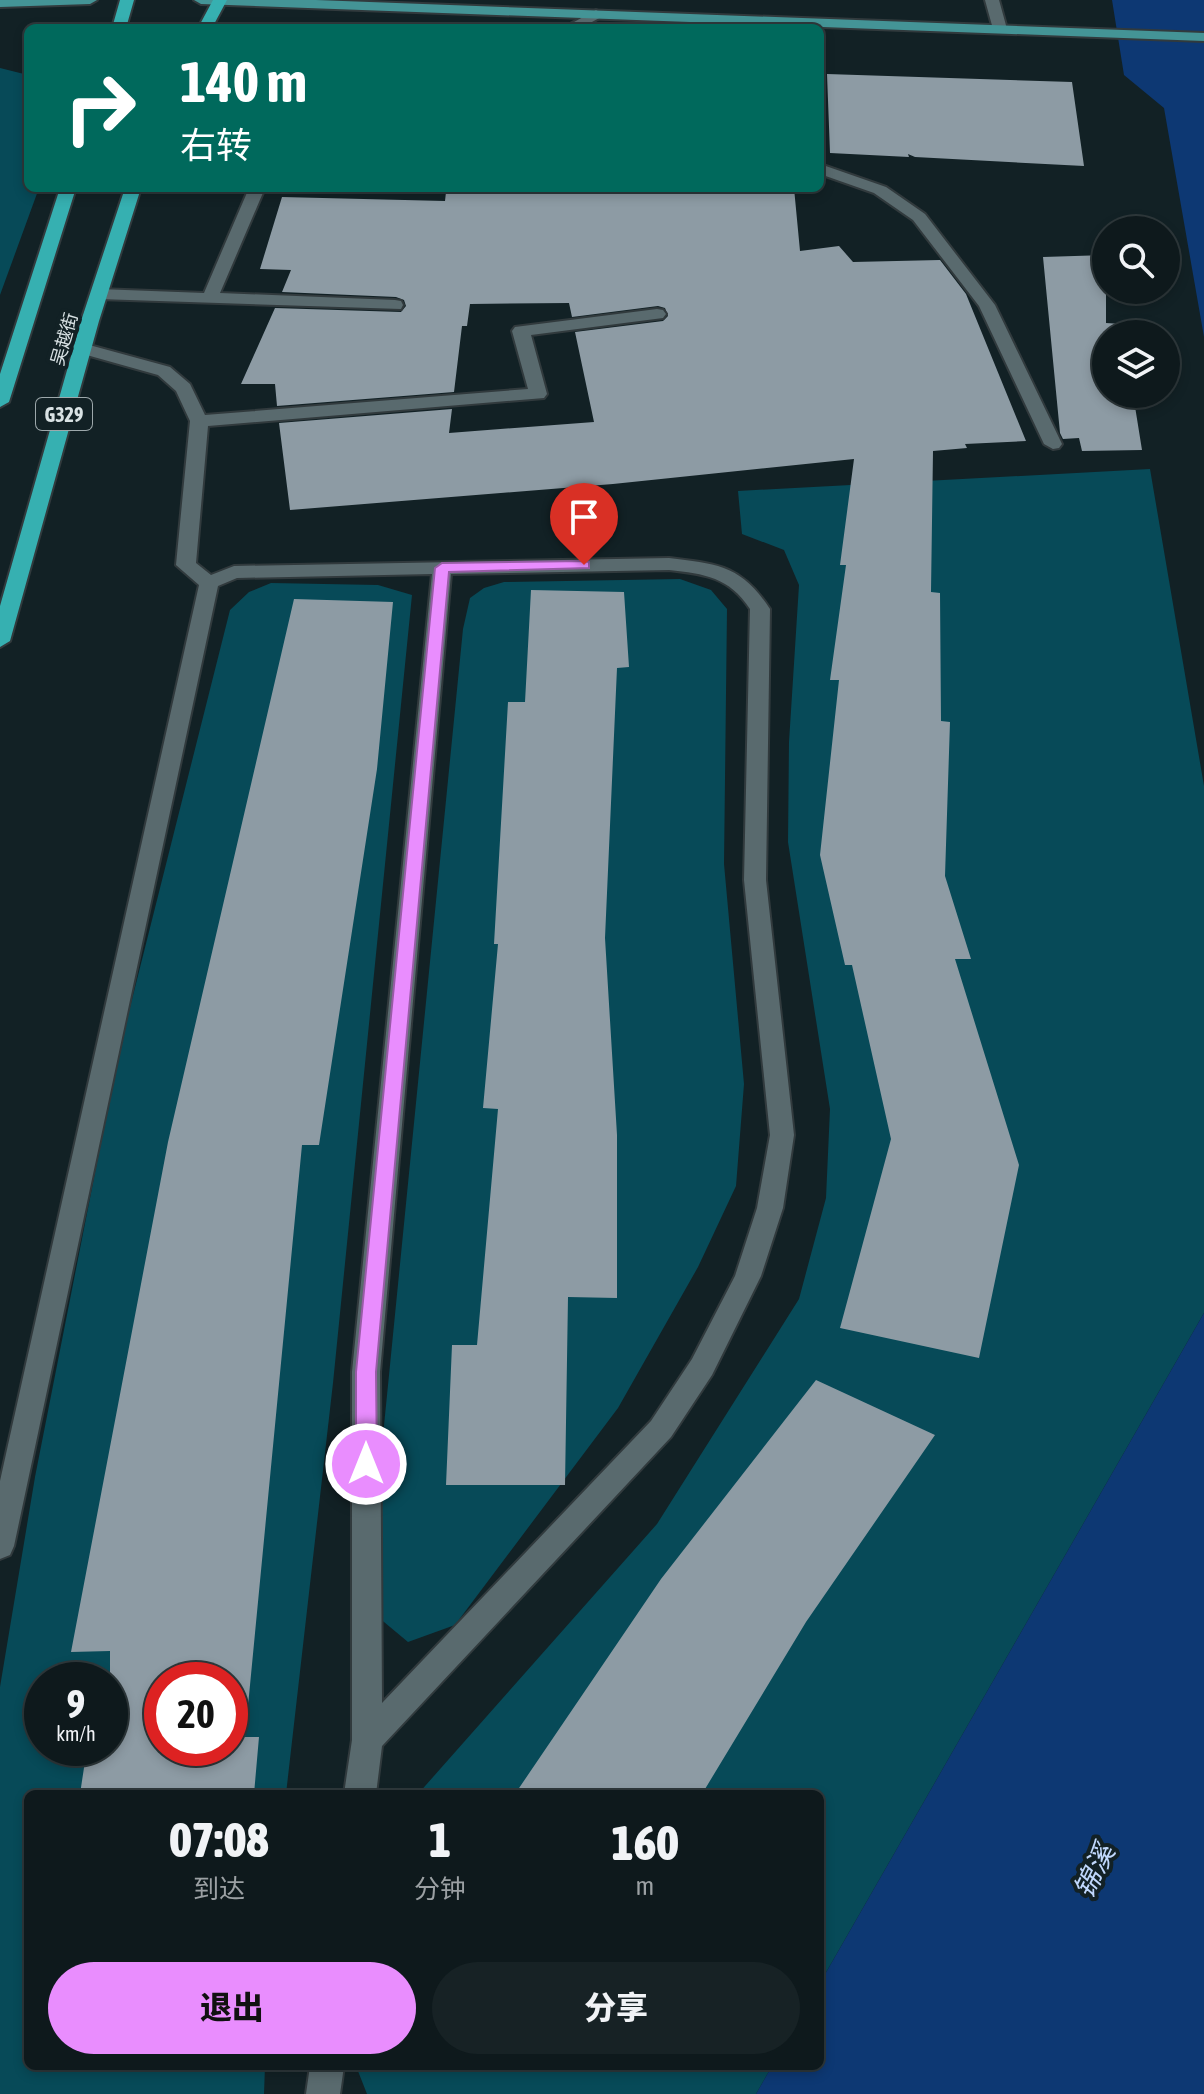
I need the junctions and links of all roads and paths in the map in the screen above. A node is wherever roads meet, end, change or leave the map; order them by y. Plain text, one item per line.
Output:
1 (90, 0) edge
2 (127, 0) edge
3 (201, 0) edge
4 (220, 0) edge
5 (992, 0) edge
6 (0, 3) edge
7 (596, 14) junction
8 (120, 24) edge
9 (207, 24) edge
10 (577, 24) edge
11 (745, 24) edge
12 (824, 26) edge
13 (1000, 29) junction
14 (1204, 37) edge
15 (824, 170) edge
16 (67, 192) edge
17 (132, 192) edge
18 (255, 192) edge
19 (99, 294) junction
20 (210, 298) junction
21 (395, 305) dead end
22 (657, 314) dead end
23 (82, 348) junction
24 (0, 402) edge
25 (199, 421) junction
26 (1053, 444) dead end
27 (442, 568) junction
28 (209, 583) junction
29 (0, 641) edge
30 (0, 1546) edge
31 (367, 1740) junction
32 (361, 1790) edge
33 (326, 2070) edge
34 (323, 2094) edge

1 - 6 main road
2 - 8 highway
3 - 4 main road
4 - 7 main road
4 - 9 highway
5 - 13 street
7 - 10 street
7 - 11 main road
12 - 13 main road
13 - 14 main road
15 - 26 street
16 - 24 highway, 吴越街
17 - 19 highway, 吴越街 / G329
18 - 20 street
19 - 20 street
19 - 23 highway, 吴越街 / G329
20 - 21 street
22 - 25 street
23 - 25 street
23 - 29 highway, 吴越街 / G329
25 - 28 street
27 - 28 street
27 - 31 street
27 - 31 street
28 - 30 street
31 - 32 street
33 - 34 street

